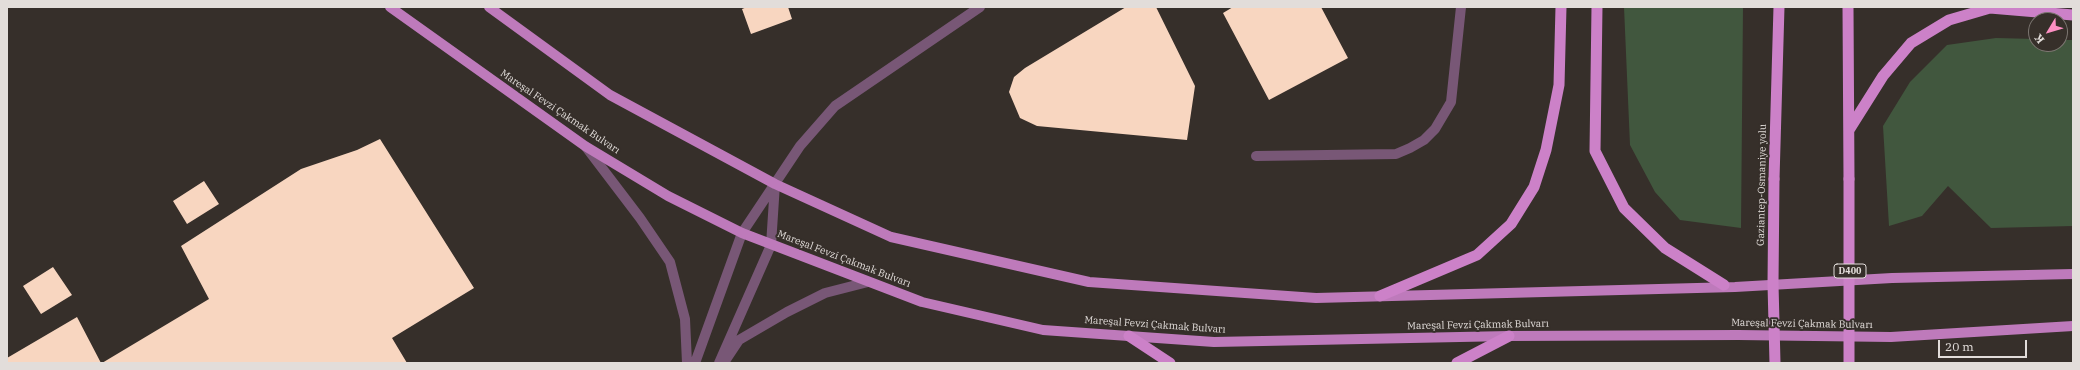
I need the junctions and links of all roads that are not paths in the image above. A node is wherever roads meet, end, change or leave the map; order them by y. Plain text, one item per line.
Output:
1 (390, 7) edge
2 (489, 7) edge
3 (980, 7) edge
4 (1461, 7) edge
5 (1561, 7) edge
6 (1597, 7) edge
7 (1779, 7) edge
8 (1848, 7) edge
9 (2073, 15) edge
10 (1849, 130) junction
11 (585, 146) junction
12 (1256, 156) dead end
13 (775, 184) junction
14 (742, 233) junction
15 (771, 245) junction
16 (2073, 274) edge
17 (868, 282) junction
18 (1724, 286) junction
19 (1380, 296) junction
20 (2073, 326) edge
21 (1129, 336) junction
22 (1508, 336) junction
23 (688, 363) edge
24 (695, 363) edge
25 (719, 363) edge
26 (724, 363) edge
27 (1170, 363) edge
28 (1457, 363) edge
29 (1776, 363) edge
30 (1849, 363) edge

1 - 11 main road, Mareşal Fevzi Çakmak Bulvarı
2 - 13 main road
3 - 13 street
4 - 12 street
5 - 19 highway
6 - 18 highway
7 - 29 highway, Gaziantep-Osmaniye yolu, bridge
8 - 10 highway, D400
9 - 10 highway
10 - 30 highway, D400, bridge
11 - 14 main road, Mareşal Fevzi Çakmak Bulvarı
11 - 23 street
13 - 14 street
13 - 15 street
13 - 19 main road
14 - 15 main road, Mareşal Fevzi Çakmak Bulvarı
14 - 24 street
15 - 17 main road, Mareşal Fevzi Çakmak Bulvarı
15 - 25 street
16 - 18 main road
17 - 21 main road, Mareşal Fevzi Çakmak Bulvarı
17 - 26 street
18 - 19 main road
20 - 22 main road, Mareşal Fevzi Çakmak Bulvarı
21 - 22 main road, Mareşal Fevzi Çakmak Bulvarı
21 - 27 highway
22 - 28 highway

